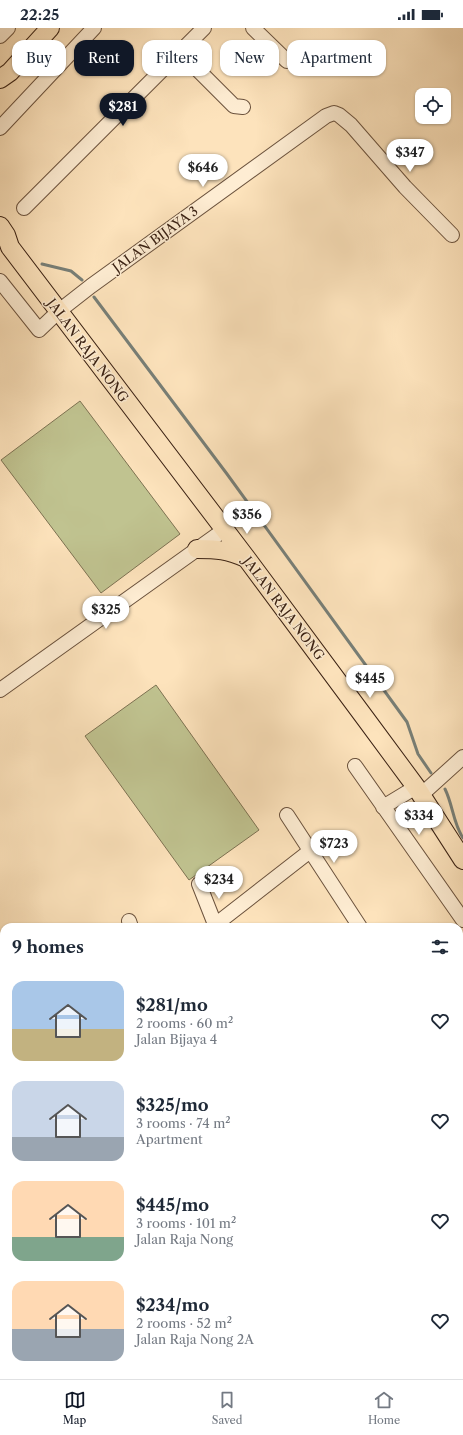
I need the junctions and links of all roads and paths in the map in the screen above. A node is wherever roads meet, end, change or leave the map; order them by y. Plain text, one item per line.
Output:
1 (8, 28) edge
2 (50, 28) edge
3 (94, 28) edge
4 (204, 28) edge
5 (253, 28) edge
6 (0, 36) edge
7 (192, 40) edge
8 (287, 62) dead end
9 (156, 76) edge
10 (204, 76) edge
11 (3, 79) edge
12 (243, 108) dead end
13 (0, 128) edge
14 (24, 208) dead end
15 (0, 226) edge
16 (452, 235) dead end
17 (5, 243) edge
18 (0, 282) edge
19 (59, 311) junction
20 (224, 530) junction
21 (197, 549) junction
22 (247, 559) junction
23 (0, 690) edge
24 (463, 757) edge
25 (355, 766) dead end
26 (418, 791) junction
27 (383, 807) junction
28 (287, 815) dead end
29 (310, 851) junction
30 (463, 860) edge
31 (199, 884) dead end
32 (463, 920) edge
33 (215, 923) edge
34 (220, 923) edge
35 (357, 923) edge

1 - 6 street
2 - 11 main road
3 - 13 street
4 - 7 street
5 - 8 street
9 - 14 street
10 - 12 street
15 - 17 main road, JALAN RAJA NONG
16 - 19 street, JALAN BIJAYA 3
17 - 19 main road, JALAN RAJA NONG
18 - 19 street
19 - 20 main road, JALAN RAJA NONG
20 - 21 street
20 - 22 main road, JALAN RAJA NONG
21 - 22 main road
21 - 23 street
22 - 26 main road, JALAN RAJA NONG
24 - 26 street
25 - 27 street
26 - 27 street
26 - 30 main road, JALAN RAJA NONG
27 - 32 street
28 - 29 street
29 - 34 street
29 - 35 street
31 - 33 street

